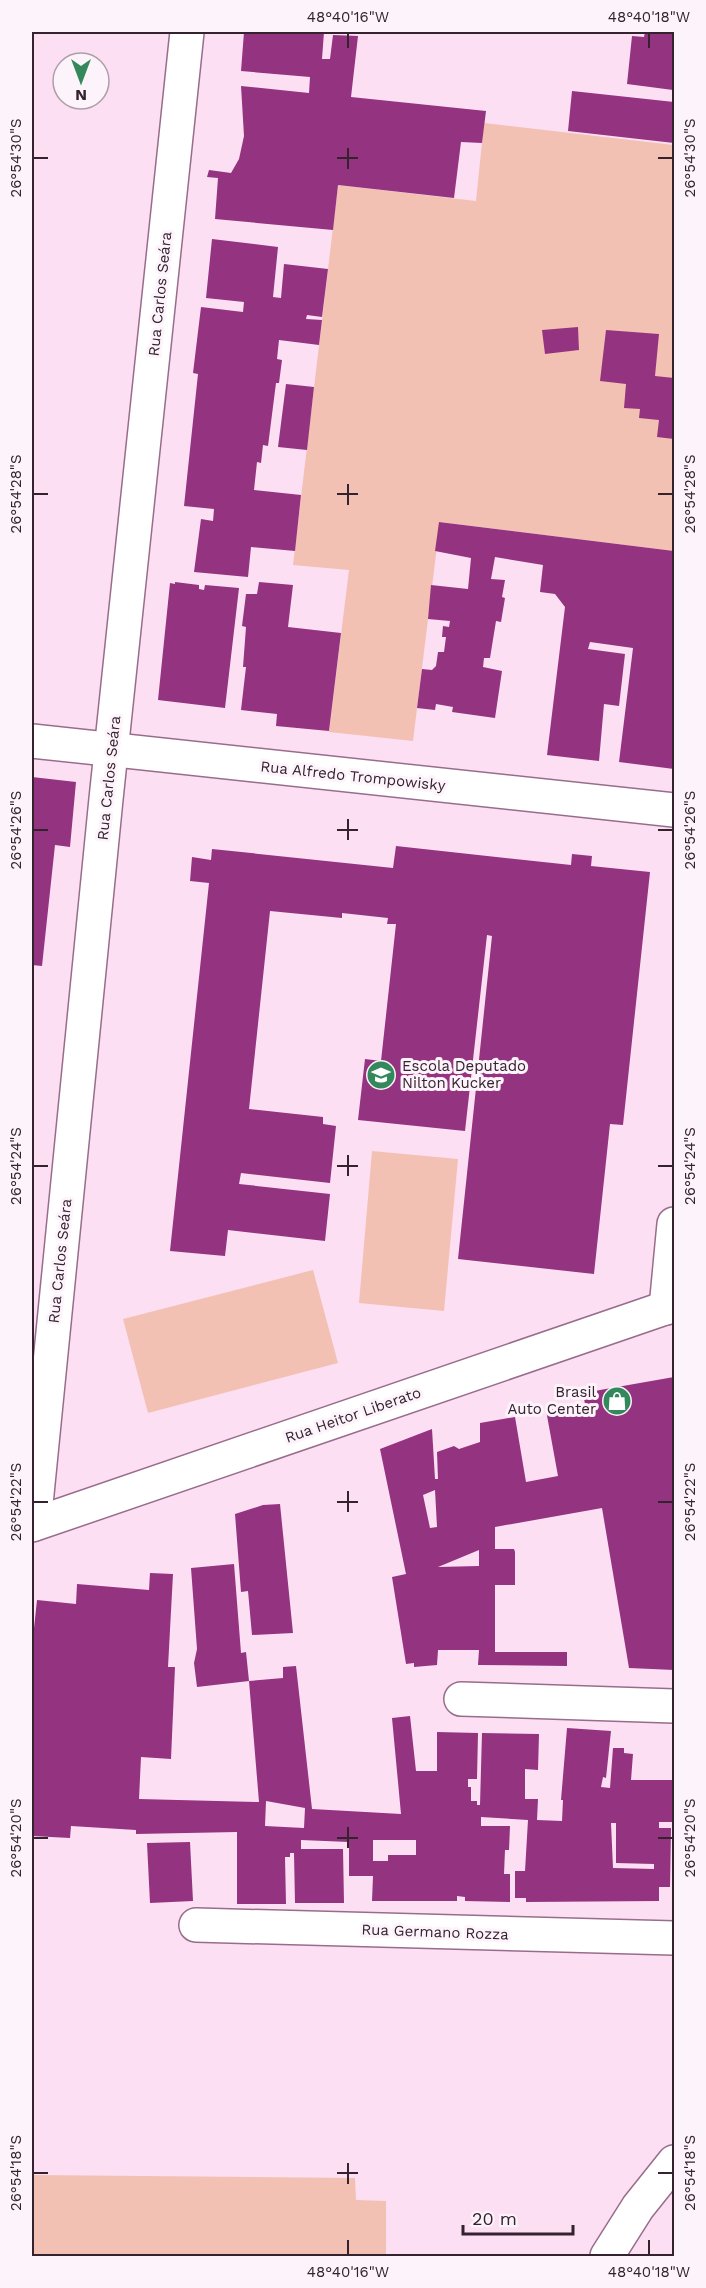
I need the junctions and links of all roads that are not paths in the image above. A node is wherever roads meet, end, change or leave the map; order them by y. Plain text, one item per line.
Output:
1 (187, 32) edge
2 (32, 741) edge
3 (111, 750) junction
4 (675, 810) edge
5 (675, 1224) edge
6 (670, 1307) edge
7 (33, 1525) edge
8 (460, 1699) dead end
9 (675, 1706) edge
10 (196, 1925) dead end
11 (675, 1938) edge
12 (675, 2162) edge
13 (607, 2256) edge

1 - 3 street, Rua Carlos Seára
2 - 3 street, Rua Alfredo Trompowisky
3 - 4 street, Rua Alfredo Trompowisky
3 - 7 street, Rua Carlos Seára
5 - 6 street
6 - 7 street, Rua Heitor Liberato
8 - 9 street
10 - 11 street, Rua Germano Rozza
12 - 13 street

